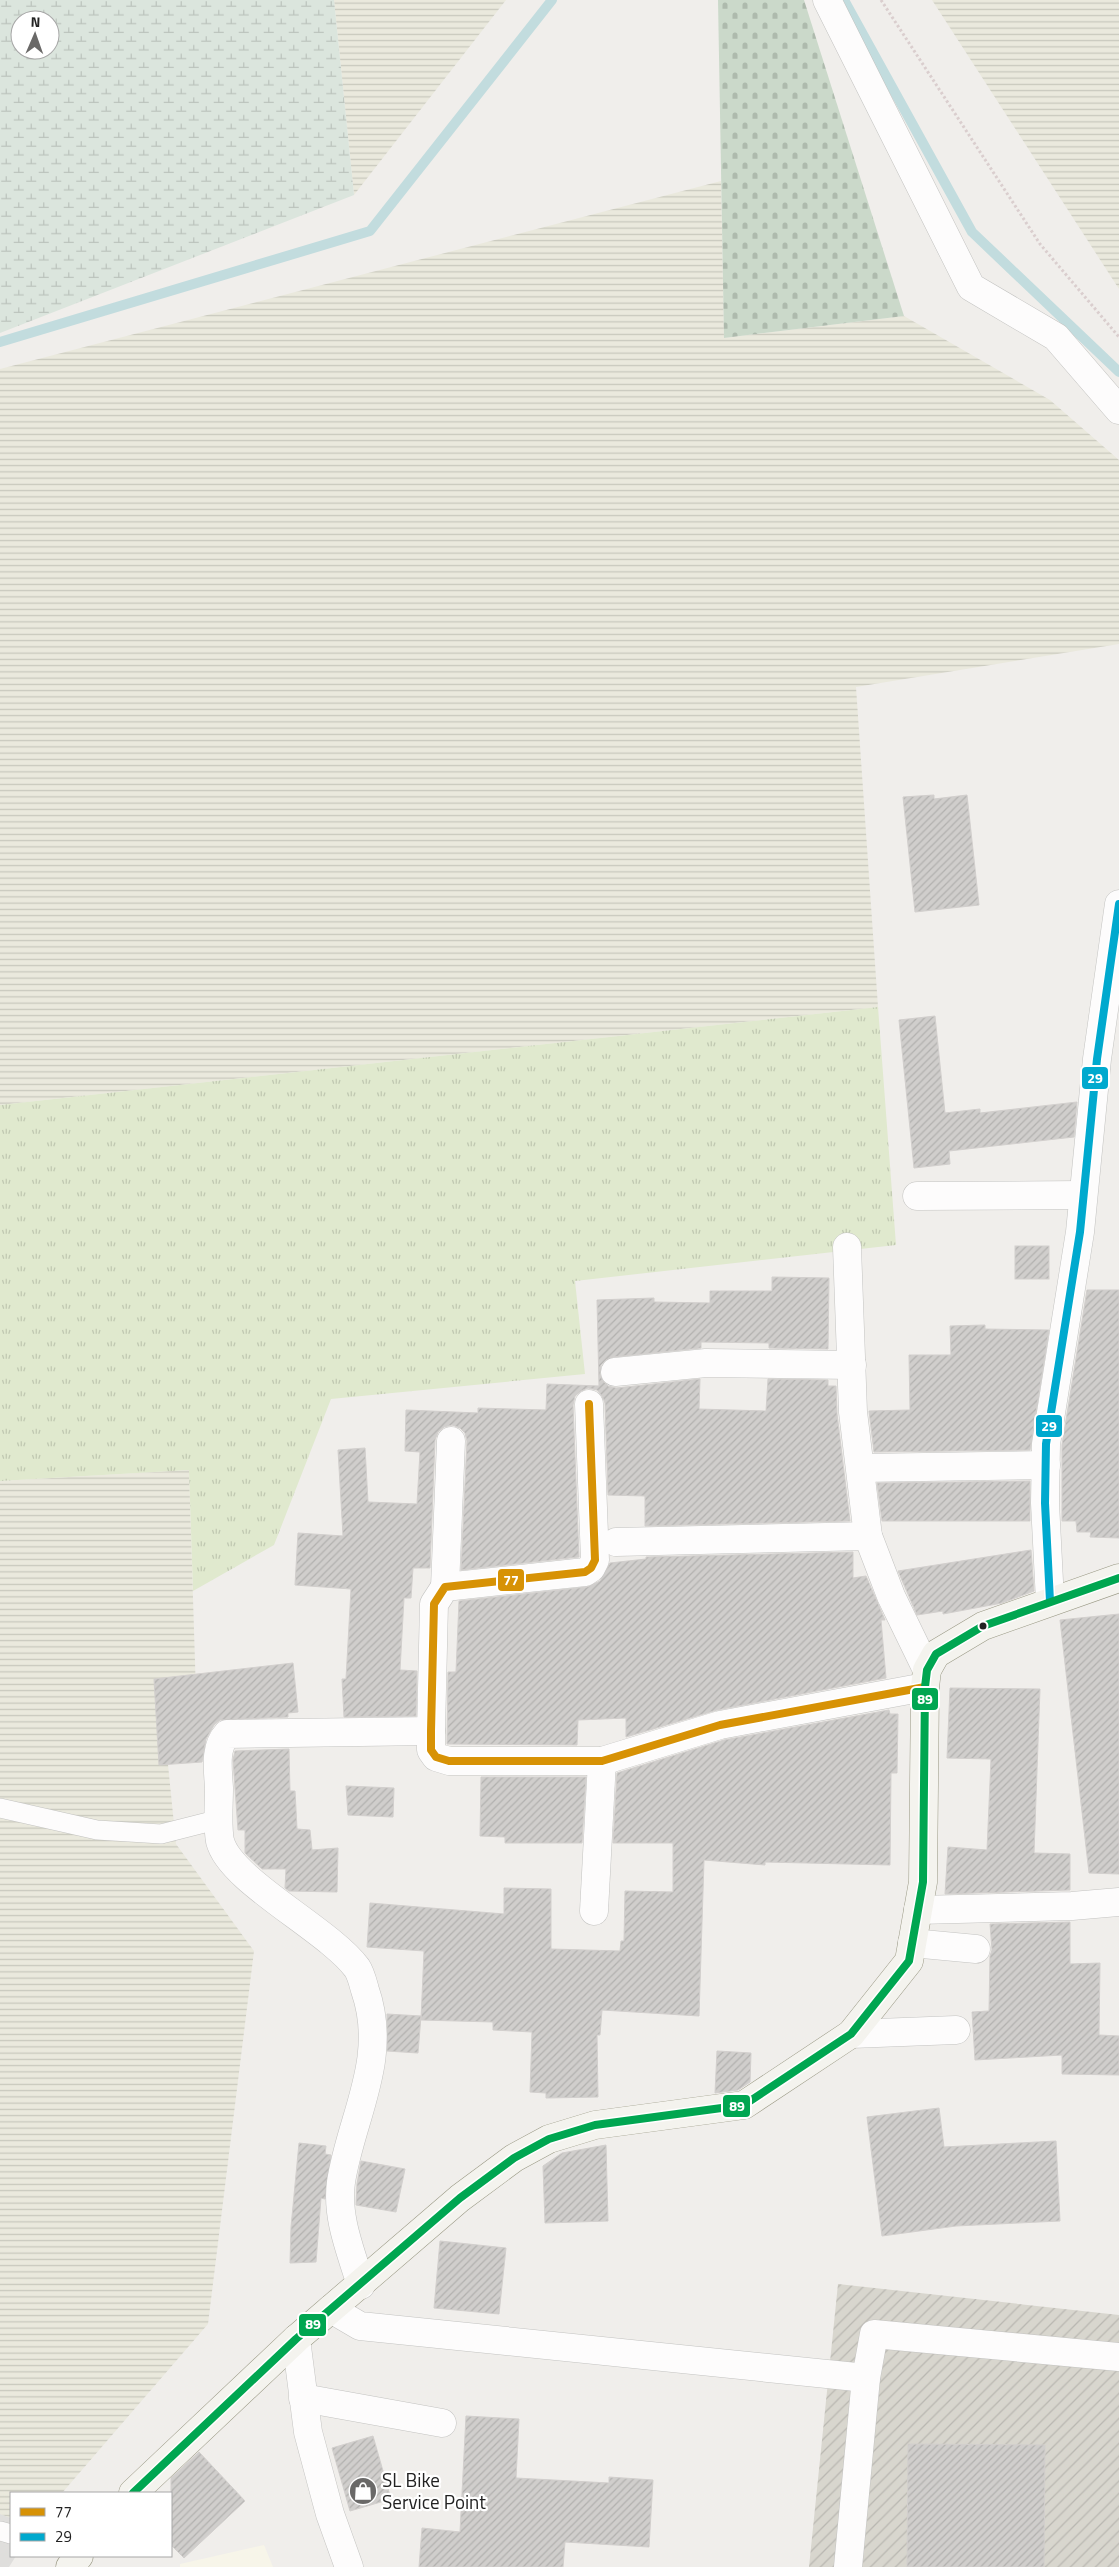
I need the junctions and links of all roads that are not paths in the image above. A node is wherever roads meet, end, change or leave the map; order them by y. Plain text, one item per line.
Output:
1 (827, 0) edge
2 (1119, 410) edge
3 (1118, 909) edge
4 (1082, 1195) junction
5 (917, 1196) dead end
6 (847, 1247) dead end
7 (852, 1365) junction
8 (615, 1372) dead end
9 (589, 1404) dead end
10 (451, 1441) dead end
11 (1046, 1465) junction
12 (861, 1468) junction
13 (868, 1536) junction
14 (616, 1542) dead end
15 (1119, 1578) edge
16 (445, 1587) junction
17 (1050, 1600) junction
18 (926, 1679) junction
19 (431, 1731) junction
20 (602, 1761) junction
21 (0, 1808) edge
22 (220, 1819) junction
23 (1119, 1902) edge
24 (918, 1910) junction
25 (594, 1911) dead end
26 (912, 1943) junction
27 (976, 1948) dead end
28 (956, 2030) dead end
29 (851, 2034) junction
30 (360, 2285) junction
31 (331, 2309) junction
32 (296, 2339) junction
33 (1119, 2357) edge
34 (866, 2378) junction
35 (303, 2398) junction
36 (442, 2423) dead end
37 (134, 2492) edge
38 (78, 2557) edge
39 (70, 2567) edge
40 (349, 2567) edge
41 (848, 2567) edge

1 - 2 street
3 - 4 street
4 - 5 street
4 - 11 street
6 - 7 street
7 - 8 street
7 - 12 street
9 - 16 street
10 - 16 street
11 - 12 street
11 - 17 street
12 - 13 street
13 - 14 street
13 - 18 street
15 - 17 street
16 - 19 street
17 - 18 street
18 - 20 street
18 - 24 street
19 - 20 street
19 - 22 street
20 - 25 street
21 - 22 lane
22 - 30 street
23 - 24 street
24 - 26 street
26 - 27 street
26 - 29 street
28 - 29 street
29 - 30 street
30 - 31 street
31 - 32 street
31 - 34 street
32 - 35 street
32 - 37 street
33 - 34 street
34 - 41 street
35 - 36 street
35 - 40 street
38 - 39 street

